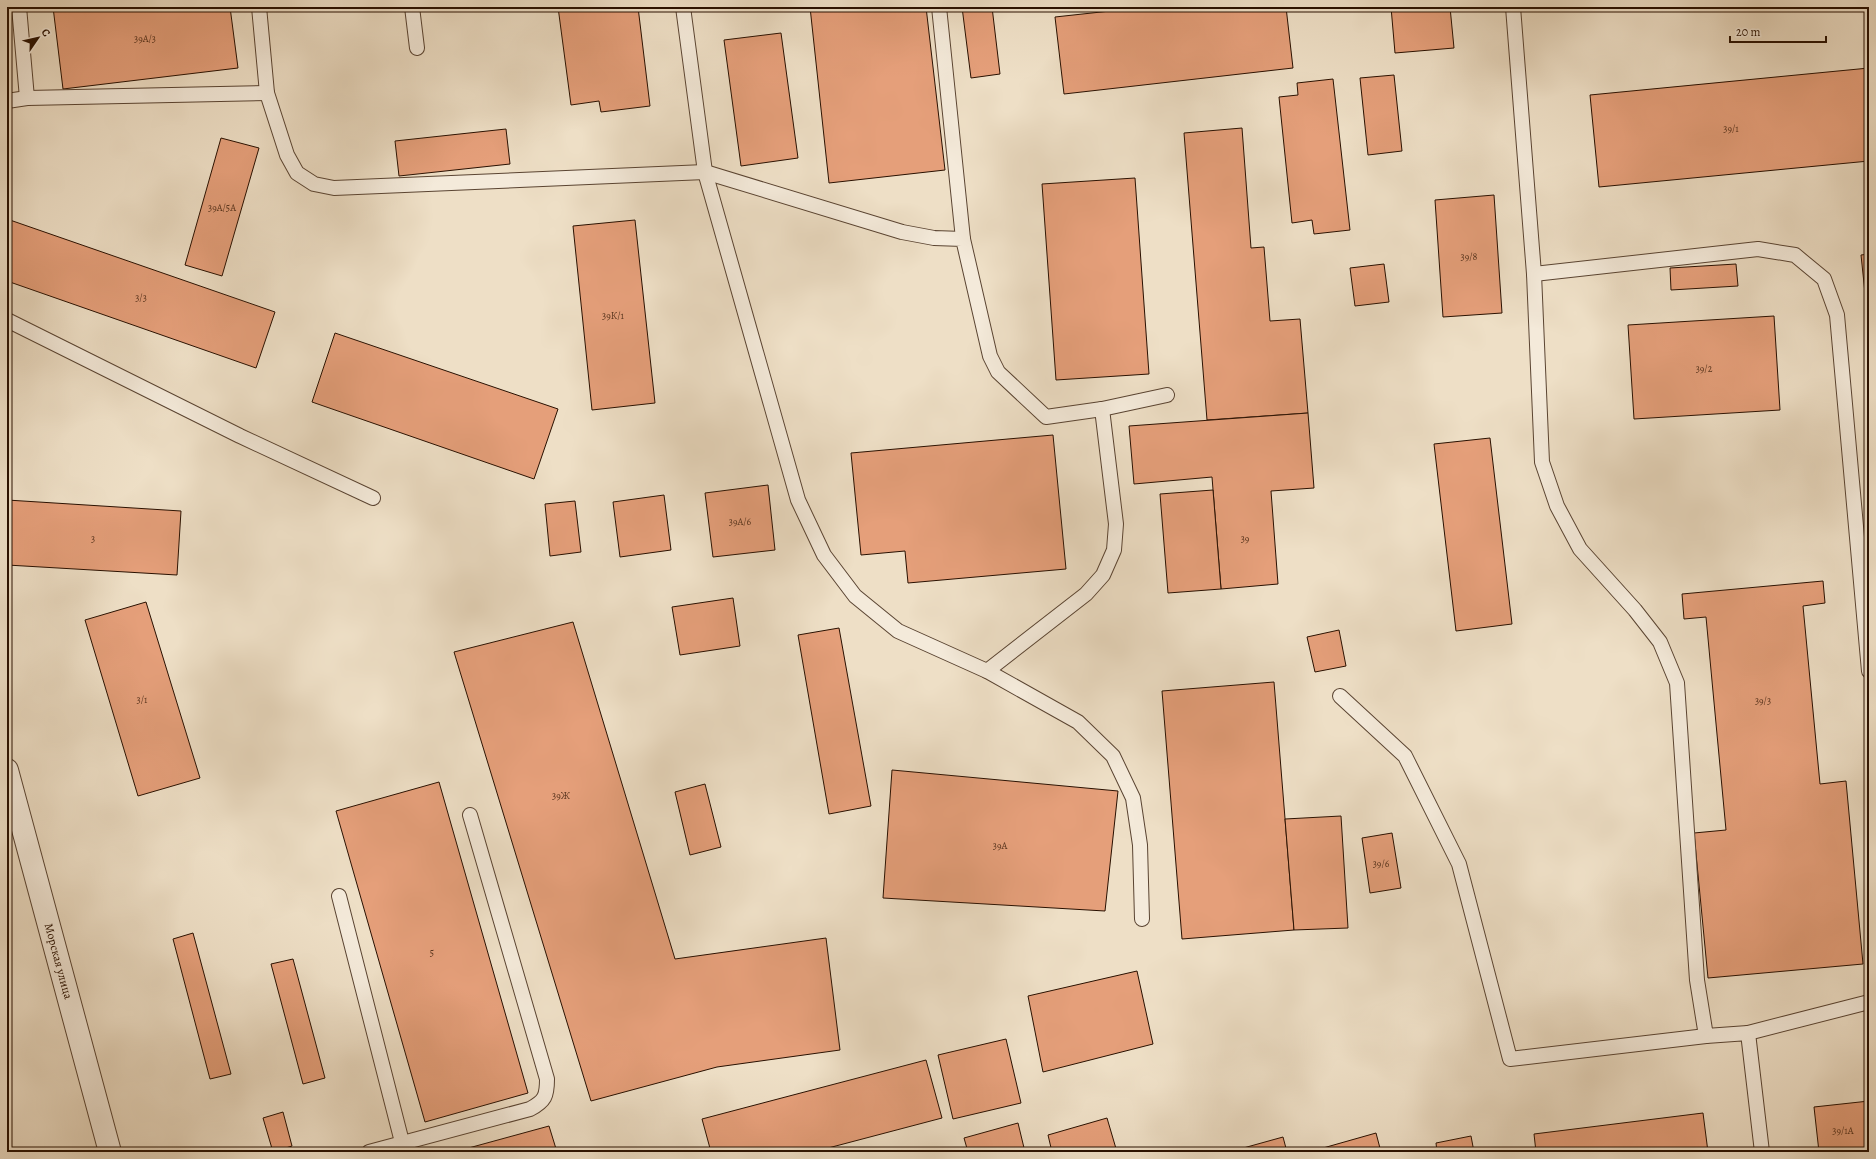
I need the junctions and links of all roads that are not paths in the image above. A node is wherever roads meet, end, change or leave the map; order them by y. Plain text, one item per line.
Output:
1 (19, 7) edge
2 (259, 7) edge
3 (412, 7) edge
4 (683, 7) edge
5 (938, 7) edge
6 (1513, 7) edge
7 (417, 48) dead end
8 (267, 93) junction
9 (27, 98) junction
10 (7, 100) edge
11 (705, 172) junction
12 (963, 239) junction
13 (1534, 274) junction
14 (7, 320) edge
15 (1168, 395) dead end
16 (1102, 409) junction
17 (373, 498) dead end
18 (987, 670) junction
19 (1869, 671) edge
20 (1340, 696) dead end
21 (7, 770) edge
22 (470, 815) dead end
23 (339, 896) dead end
24 (1142, 919) dead end
25 (1869, 1002) edge
26 (1748, 1033) junction
27 (1706, 1036) junction
28 (402, 1142) junction
29 (110, 1152) edge
30 (369, 1152) edge
31 (1762, 1152) edge

1 - 9 lane
2 - 8 lane
3 - 7 lane
4 - 11 lane
5 - 12 lane
6 - 13 lane
8 - 9 lane
8 - 11 lane
9 - 10 lane
11 - 12 lane
11 - 18 lane
12 - 16 lane
13 - 19 lane
13 - 27 lane
14 - 17 lane
15 - 16 lane
16 - 18 lane
18 - 24 lane
20 - 27 lane
21 - 29 street, Морская улица
22 - 28 lane
23 - 28 lane
25 - 26 lane
26 - 27 lane
26 - 31 lane
28 - 30 lane

